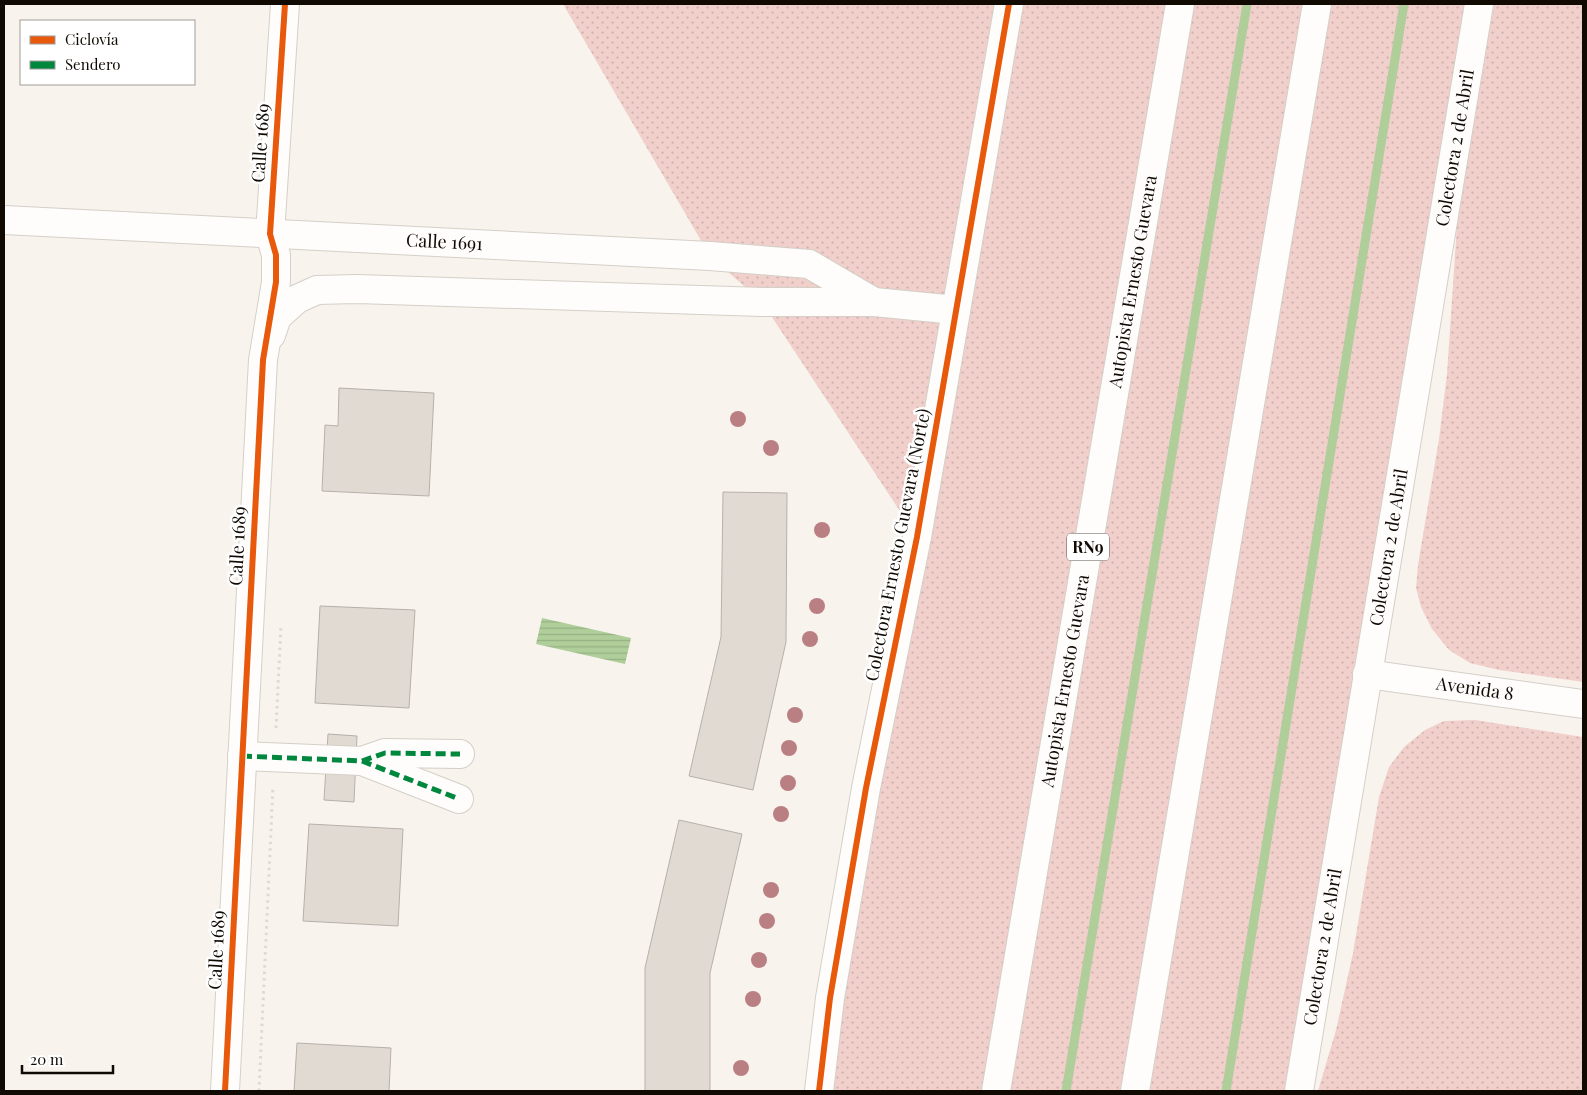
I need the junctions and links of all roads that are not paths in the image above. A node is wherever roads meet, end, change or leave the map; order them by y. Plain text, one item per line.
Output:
1 (285, 4) edge
2 (1008, 4) edge
3 (1180, 4) edge
4 (1317, 4) edge
5 (1479, 4) edge
6 (4, 220) edge
7 (270, 234) junction
8 (874, 302) junction
9 (956, 310) junction
10 (263, 360) junction
11 (1367, 674) junction
12 (1583, 704) edge
13 (460, 754) dead end
14 (242, 756) junction
15 (362, 761) junction
16 (459, 799) dead end
17 (225, 1091) edge
18 (819, 1091) edge
19 (996, 1091) edge
20 (1135, 1091) edge
21 (1299, 1091) edge

1 - 7 main road, Calle 1689
2 - 9 main road, Colectora Ernesto Guevara (Norte)
3 - 19 main road, Autopista Ernesto Guevara / RN9
4 - 20 main road
5 - 11 main road, Colectora 2 de Abril
6 - 7 main road, Calle 1691
7 - 8 main road, Calle 1691
7 - 10 main road, Calle 1689
8 - 9 main road, Calle 1691
8 - 10 main road, Calle 1691
9 - 18 main road, Colectora Ernesto Guevara (Norte)
10 - 14 main road, Calle 1689
11 - 12 main road, Avenida 8
11 - 21 main road, Colectora 2 de Abril
13 - 15 main road
14 - 15 main road
14 - 17 main road, Calle 1689
15 - 16 main road

